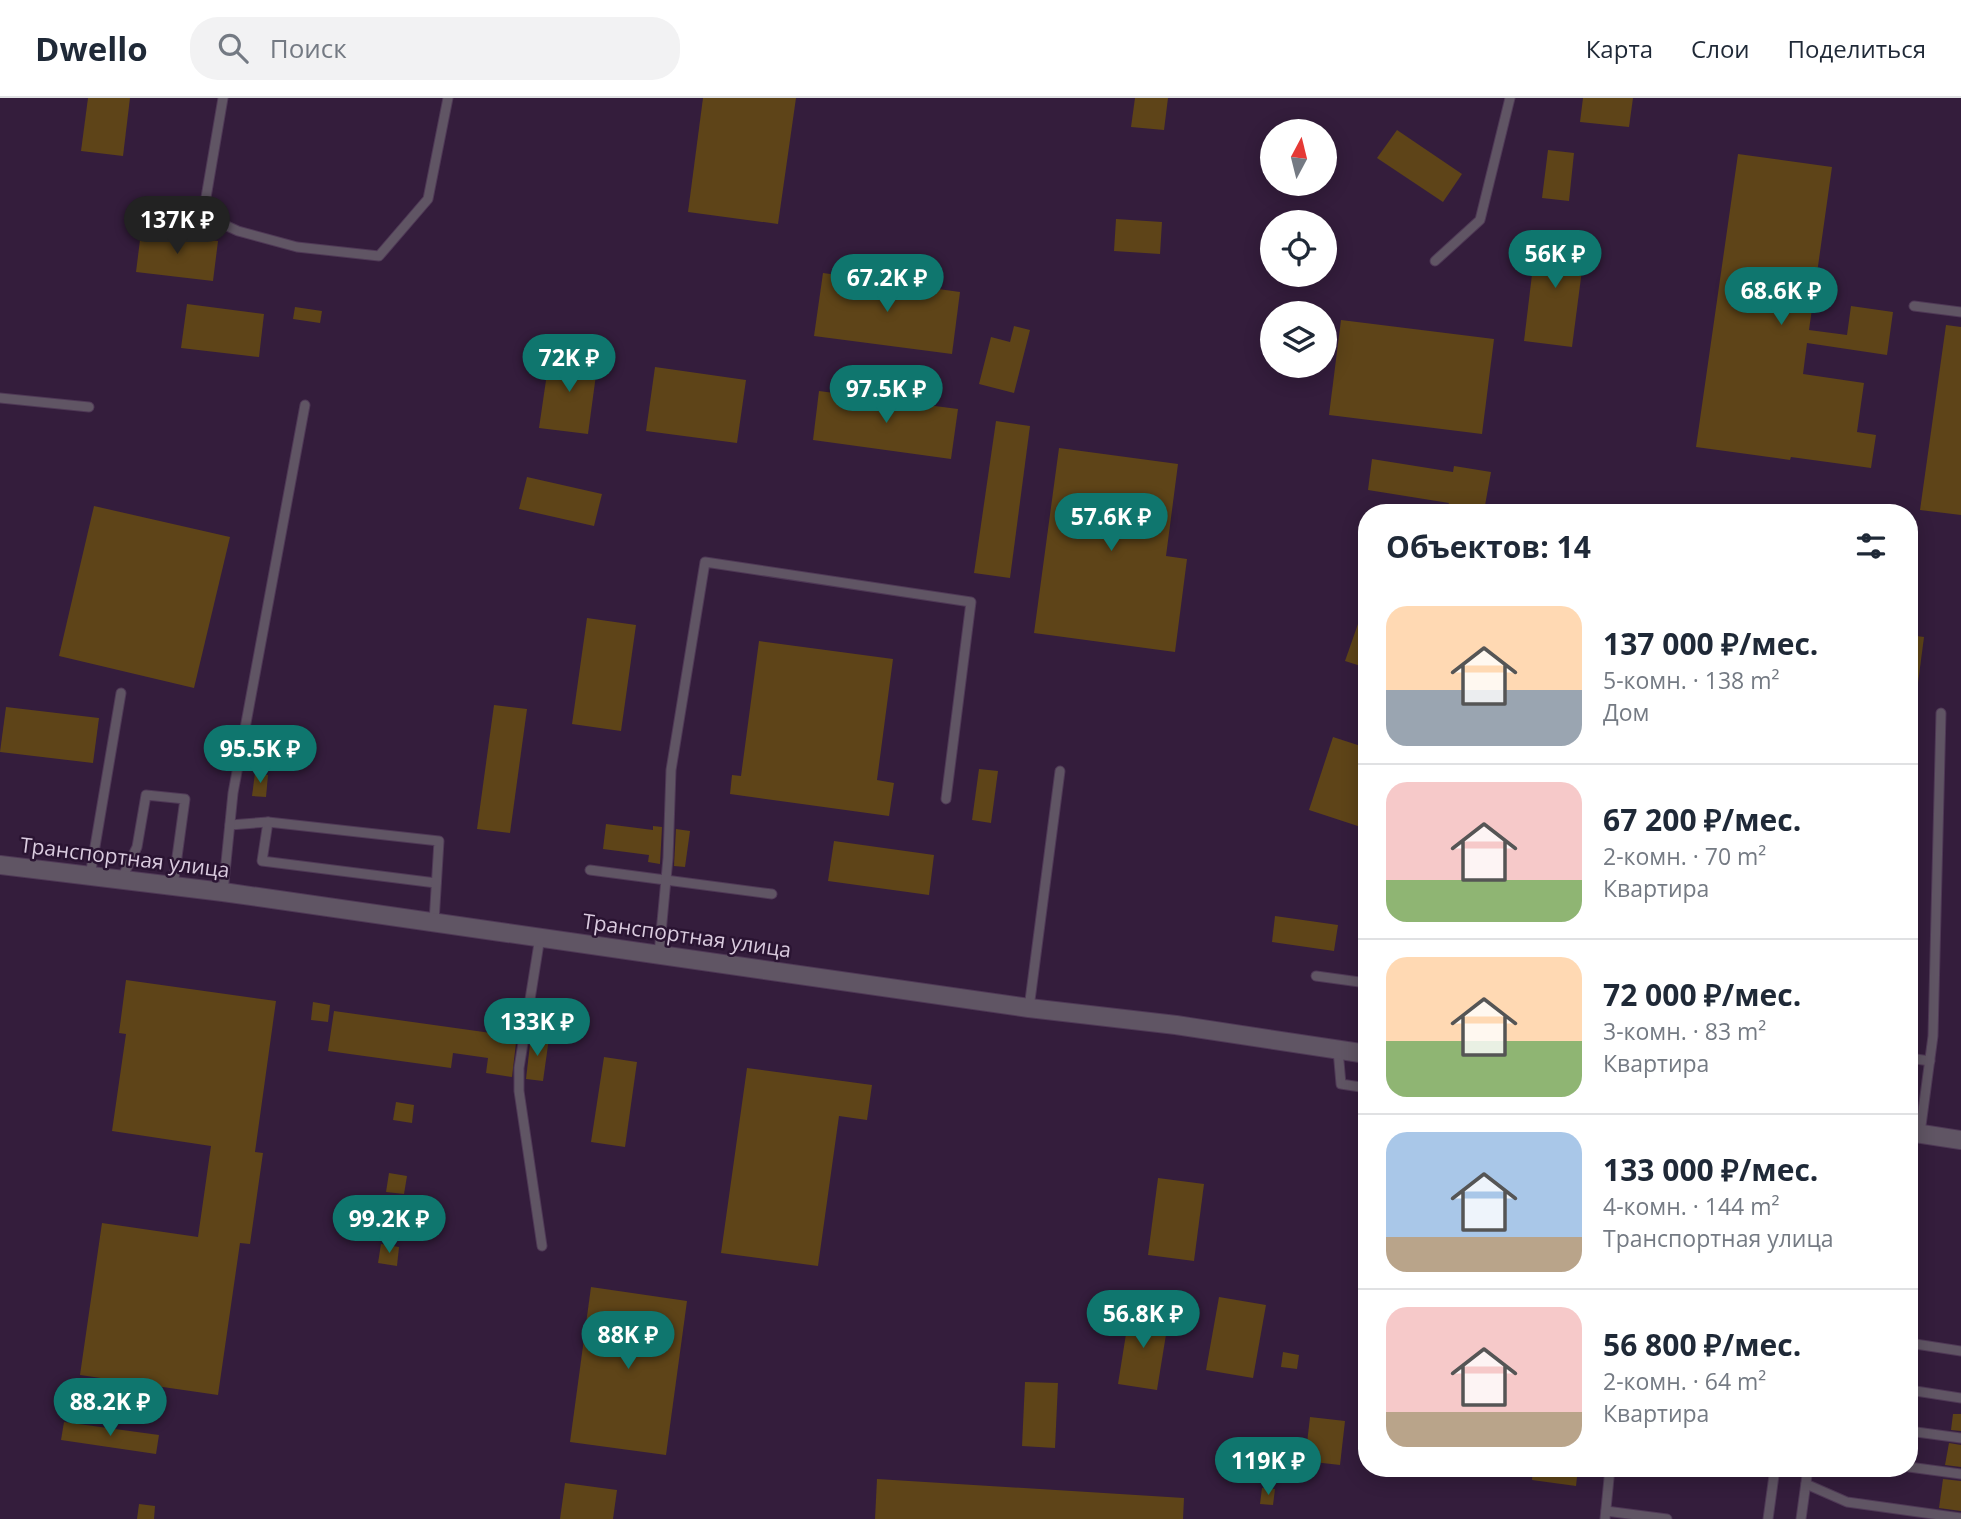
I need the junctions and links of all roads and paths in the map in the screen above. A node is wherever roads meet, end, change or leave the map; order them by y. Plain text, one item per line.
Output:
1 (223, 98) edge
2 (448, 98) edge
3 (1510, 98) edge
4 (1435, 261) dead end
5 (1914, 306) dead end
6 (1961, 312) edge
7 (0, 398) edge
8 (305, 405) dead end
9 (89, 407) dead end
10 (121, 692) dead end
11 (1941, 713) dead end
12 (1060, 771) dead end
13 (946, 799) dead end
14 (268, 822) junction
15 (230, 825) junction
16 (0, 865) edge
17 (590, 870) dead end
18 (90, 876) junction
19 (121, 880) junction
20 (666, 880) junction
21 (436, 883) junction
22 (173, 886) junction
23 (223, 892) junction
24 (772, 894) dead end
25 (434, 922) junction
26 (540, 937) junction
27 (659, 954) junction
28 (1315, 976) dead end
29 (1358, 982) edge
30 (1029, 1008) junction
31 (1338, 1050) junction
32 (1358, 1053) edge
33 (1918, 1059) edge
34 (1930, 1061) junction
35 (1358, 1087) edge
36 (1918, 1114) edge
37 (1918, 1133) edge
38 (1961, 1140) edge
39 (542, 1246) dead end
40 (1918, 1344) edge
41 (1961, 1350) edge
42 (1918, 1391) edge
43 (1961, 1398) edge
44 (1918, 1432) edge
45 (1961, 1438) edge
46 (1918, 1468) edge
47 (1961, 1474) edge
48 (1609, 1477) edge
49 (1774, 1477) edge
50 (1807, 1477) edge
51 (1806, 1484) junction
52 (1605, 1515) edge
53 (1961, 1518) edge
54 (1667, 1519) edge
55 (1768, 1519) edge
56 (1802, 1519) edge

1 - 2 lane
3 - 4 lane
5 - 6 lane
7 - 9 lane
8 - 15 lane
10 - 18 lane
11 - 34 lane
12 - 30 lane
13 - 20 lane
14 - 15 lane
14 - 21 lane
14 - 21 lane
15 - 23 lane
16 - 18 street, Транспортная улица
17 - 20 lane
18 - 19 street, Транспортная улица
19 - 22 street, Транспортная улица
19 - 22 lane
20 - 24 lane
20 - 27 lane
21 - 25 lane
22 - 23 street, Транспортная улица
23 - 25 street, Транспортная улица
25 - 26 street, Транспортная улица
26 - 27 street, Транспортная улица
26 - 39 lane
27 - 30 street, Транспортная улица
28 - 29 lane
30 - 31 street, Транспортная улица
31 - 32 street, Транспортная улица
31 - 35 lane
33 - 34 lane
34 - 36 lane
37 - 38 street
40 - 41 lane
42 - 43 lane
44 - 45 lane
46 - 47 lane
48 - 52 lane
49 - 55 lane
50 - 51 lane
51 - 53 lane
51 - 56 lane
52 - 54 lane

